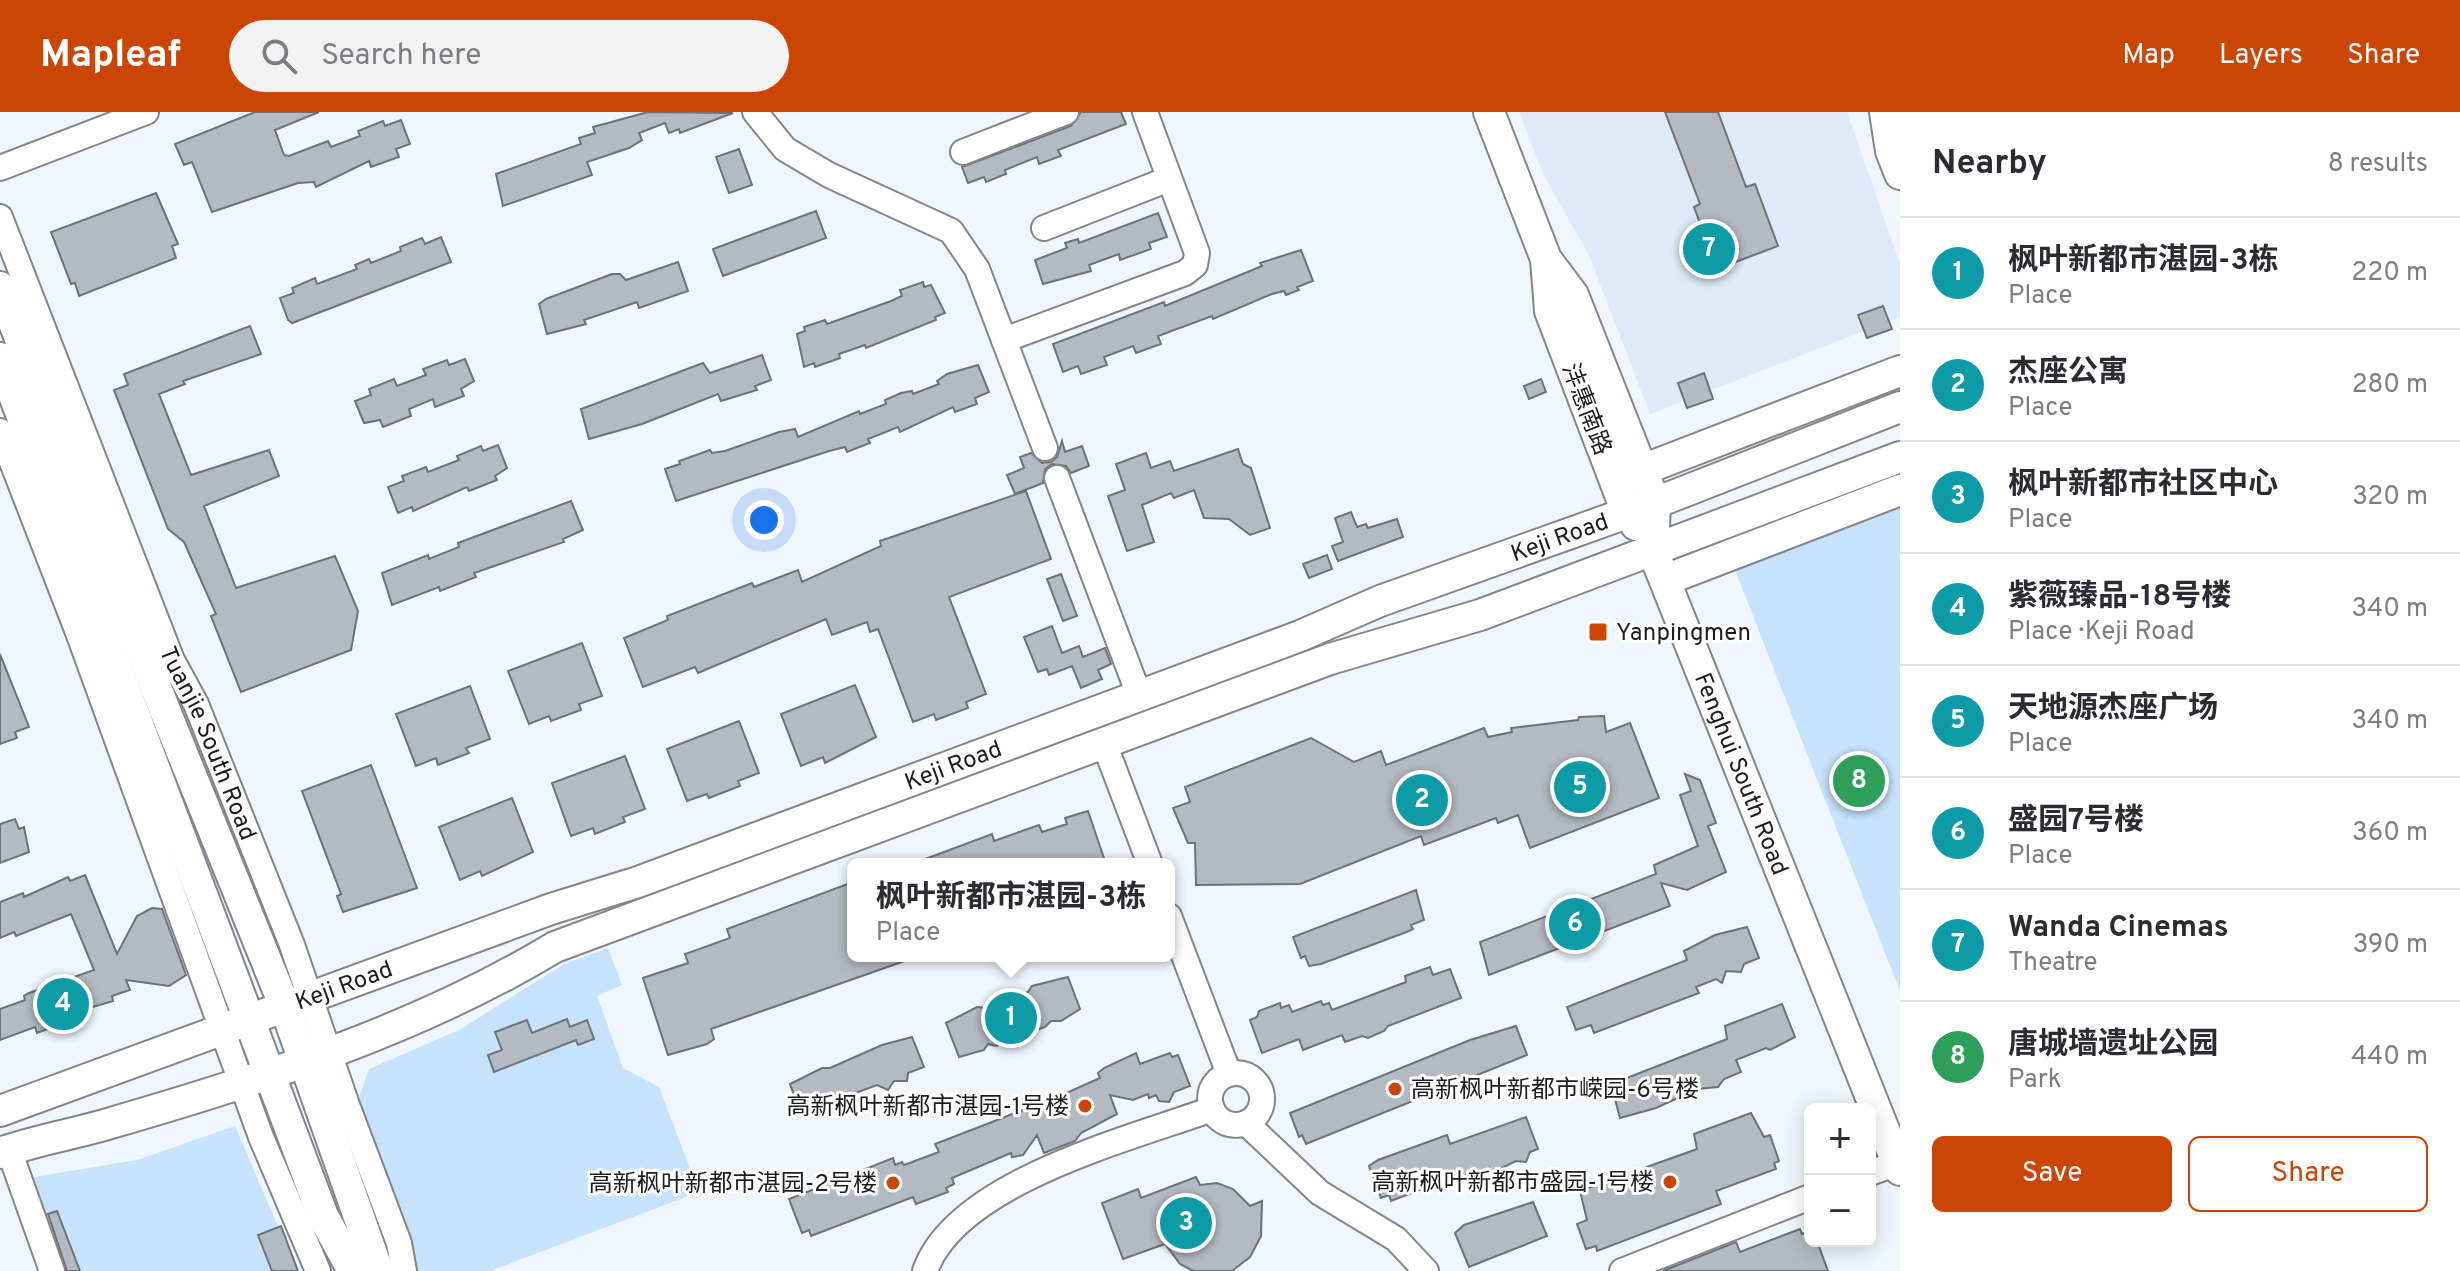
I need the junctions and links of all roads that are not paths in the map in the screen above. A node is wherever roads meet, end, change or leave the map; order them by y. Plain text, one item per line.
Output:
1 (146, 112) edge
2 (755, 112) edge
3 (1066, 112) edge
4 (1145, 112) edge
5 (1489, 112) edge
6 (1885, 112) edge
7 (963, 152) dead end
8 (0, 168) edge
9 (1900, 174) edge
10 (1169, 179) junction
11 (0, 217) edge
12 (1044, 228) dead end
13 (1546, 259) junction
14 (0, 287) edge
15 (1004, 340) junction
16 (0, 358) edge
17 (1900, 371) edge
18 (1900, 407) edge
19 (0, 431) edge
20 (1045, 448) dead end
21 (1900, 457) edge
22 (1650, 467) junction
23 (1057, 478) dead end
24 (1900, 490) edge
25 (1640, 506) junction
26 (1653, 551) junction
27 (1665, 580) junction
28 (1139, 695) junction
29 (1104, 743) junction
30 (1148, 858) edge
31 (1175, 932) edge
32 (298, 1003) junction
33 (250, 1020) junction
34 (221, 1031) junction
35 (317, 1056) junction
36 (270, 1073) junction
37 (1229, 1074) junction
38 (241, 1082) junction
39 (1212, 1109) junction
40 (0, 1111) edge
41 (1246, 1123) junction
42 (4, 1151) edge
43 (1889, 1169) edge
44 (1804, 1199) edge
45 (52, 1271) edge
46 (318, 1271) edge
47 (353, 1271) edge
48 (378, 1271) edge
49 (404, 1271) edge
50 (925, 1271) edge
51 (1426, 1271) edge
52 (1622, 1271) edge

1 - 8 street
2 - 15 street
3 - 7 street
4 - 10 street
5 - 13 main road, Fenghui South Road
6 - 9 main road
10 - 12 street
10 - 15 street
11 - 32 street, Tuanjie South Road
13 - 22 main road, Fenghui South Road
13 - 25 main road, 沣惠南路
14 - 32 main road, Tuanjie South Road
15 - 20 street
16 - 33 main road
17 - 22 main road
18 - 25 main road, Keji Road
19 - 34 street
21 - 26 main road, Keji Road
22 - 25 main road, Fenghui South Road
23 - 28 street
24 - 27 main road
25 - 26 main road, Fenghui South Road
25 - 28 main road, Keji Road
26 - 27 main road, Fenghui South Road
26 - 29 main road, Keji Road
27 - 43 main road, Fenghui South Road
28 - 32 main road, Keji Road
29 - 30 street
29 - 35 main road, Keji Road
31 - 37 street
32 - 33 main road, Keji Road
32 - 35 main road, Tuanjie South Road
33 - 34 main road, Keji Road
33 - 36 main road
34 - 38 street
34 - 40 main road, Keji Road
35 - 36 main road, Keji Road
35 - 48 main road, Tuanjie South Road
35 - 49 street, Tuanjie South Road
36 - 38 main road, Keji Road
36 - 47 main road
37 - 39 street
37 - 41 street
38 - 42 main road, Keji Road
38 - 46 street
39 - 41 street
39 - 50 street
41 - 51 street
42 - 45 street
44 - 52 street

